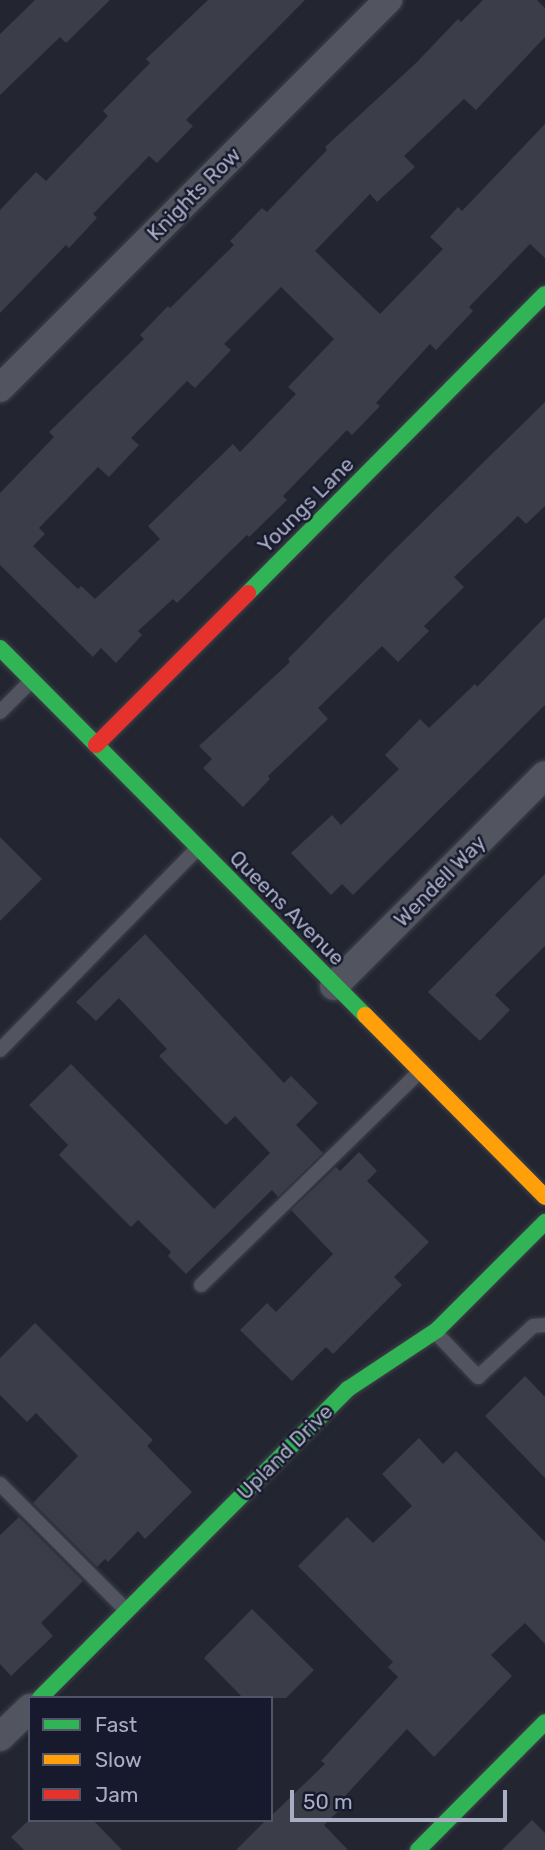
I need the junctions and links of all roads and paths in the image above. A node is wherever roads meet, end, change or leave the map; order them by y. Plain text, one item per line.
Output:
1 (387, 0) edge
2 (545, 293) edge
3 (0, 387) edge
4 (0, 648) edge
5 (32, 680) junction
6 (0, 712) edge
7 (96, 745) junction
8 (545, 775) edge
9 (198, 848) junction
10 (334, 986) junction
11 (0, 1050) edge
12 (420, 1071) junction
13 (545, 1197) edge
14 (545, 1222) edge
15 (201, 1285) dead end
16 (545, 1325) edge
17 (435, 1332) junction
18 (0, 1484) edge
19 (127, 1611) junction
20 (42, 1696) edge
21 (28, 1709) edge
22 (545, 1722) edge
23 (0, 1737) edge
24 (418, 1850) edge

1 - 3 street, Knights Row
2 - 7 street, Youngs Lane
4 - 5 street, Queens Avenue
5 - 6 lane
5 - 7 street, Queens Avenue
7 - 9 street, Queens Avenue
8 - 10 street, Wendell Way
9 - 10 street, Queens Avenue
9 - 11 lane
10 - 12 street, Queens Avenue
12 - 13 street, Queens Avenue
12 - 15 lane
14 - 17 street, Upland Drive
16 - 17 lane
17 - 19 street, Upland Drive
18 - 19 lane
19 - 20 street, Upland Drive
21 - 23 street
22 - 24 street

